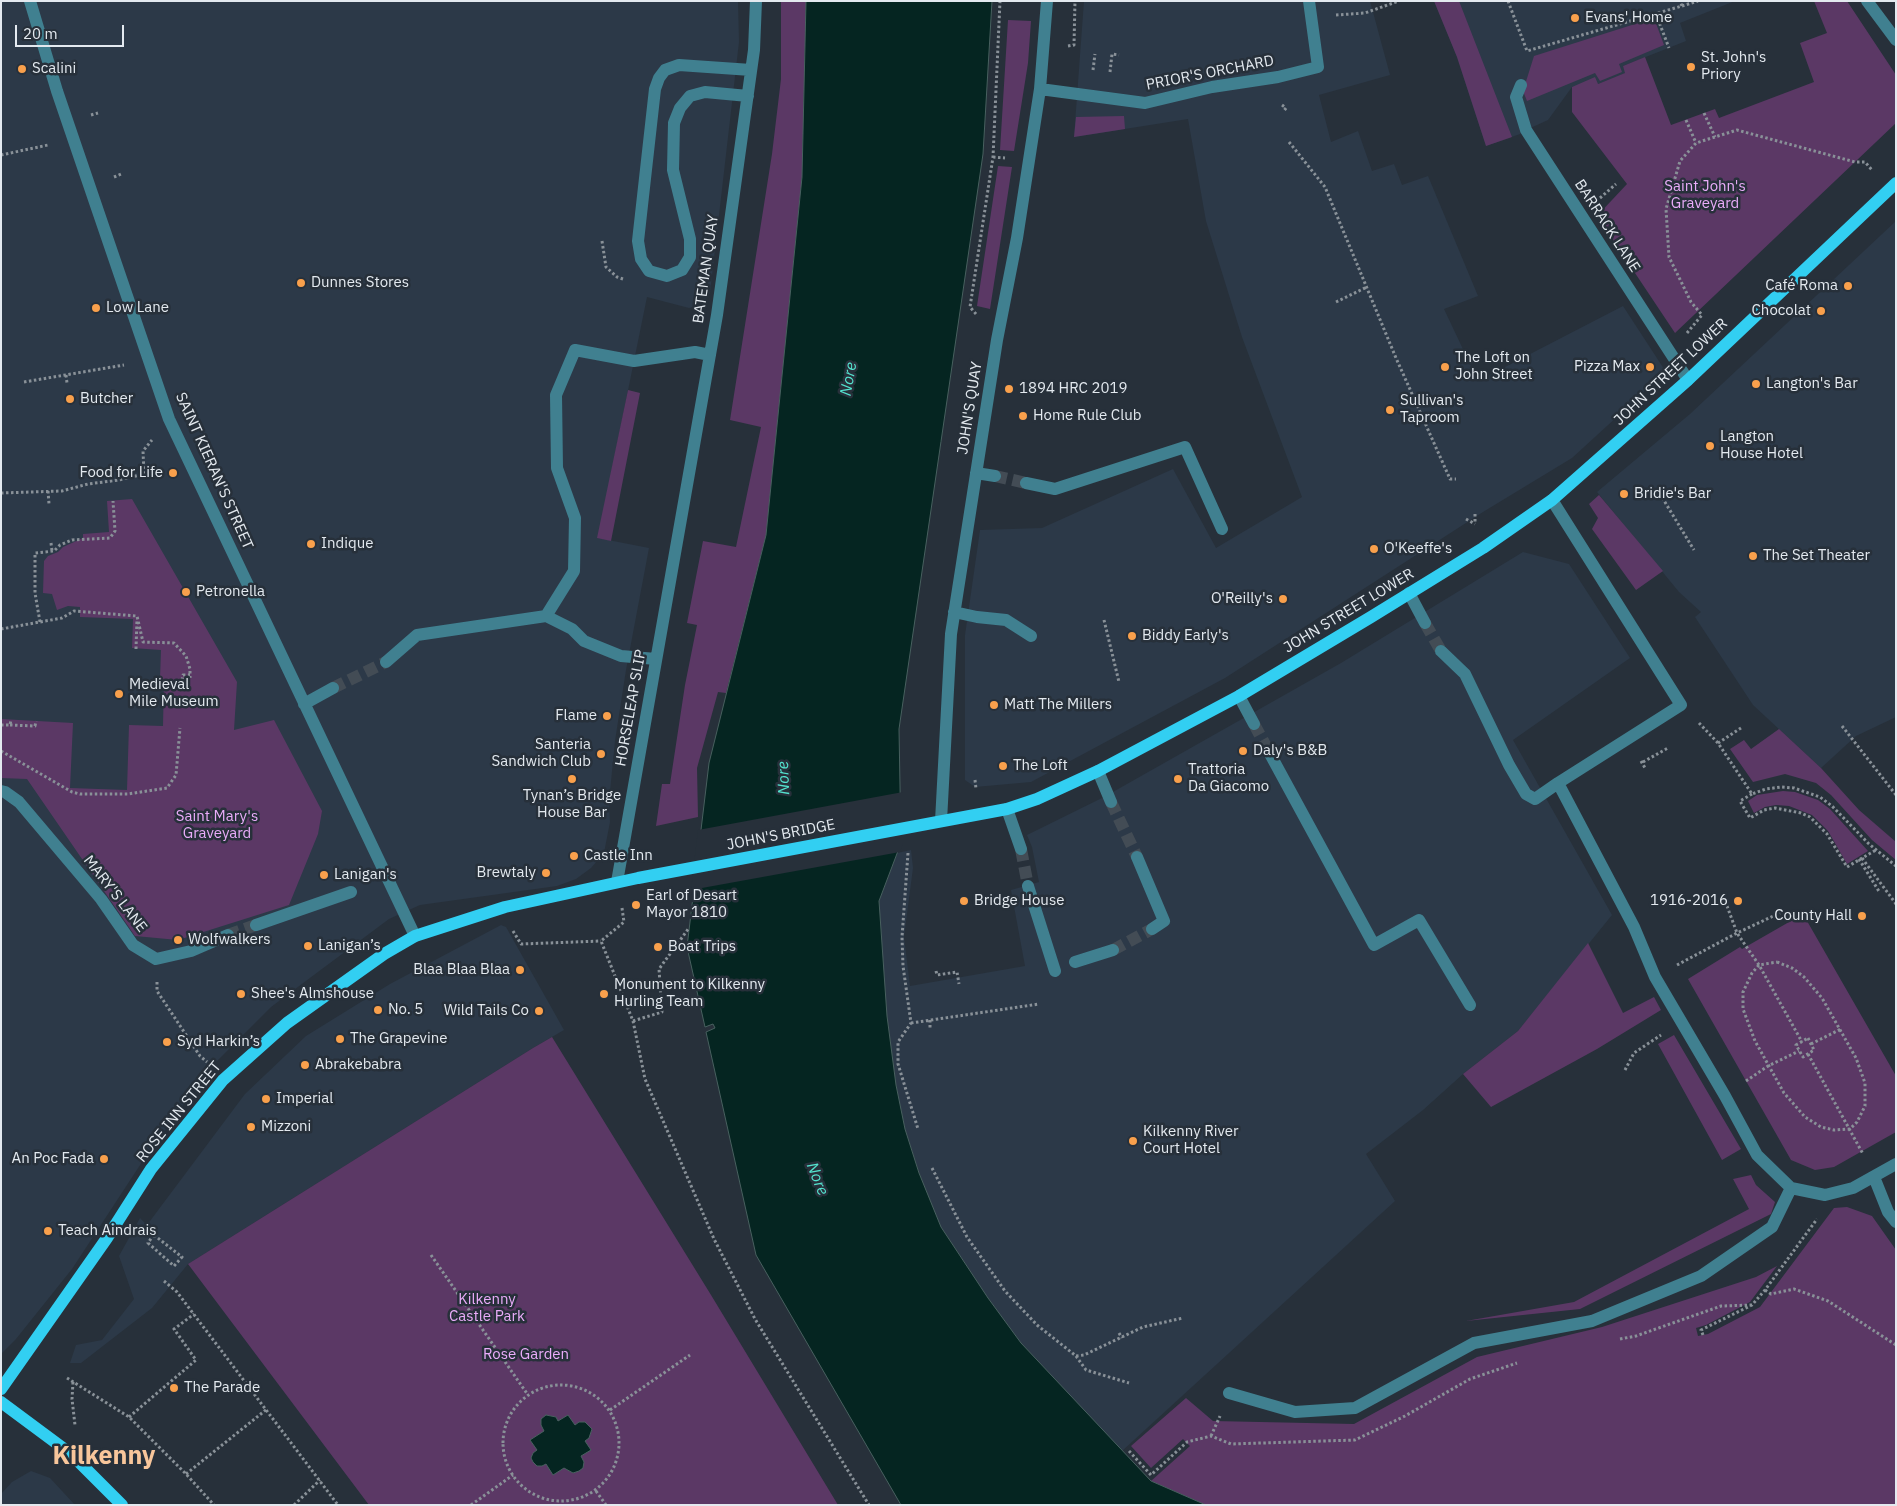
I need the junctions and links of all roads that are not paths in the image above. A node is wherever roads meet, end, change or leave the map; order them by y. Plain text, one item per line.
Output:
1 (30, 1) edge
2 (756, 1) edge
3 (1047, 1) edge
4 (1309, 1) edge
5 (1867, 1) edge
6 (1896, 40) edge
7 (751, 70) junction
8 (1521, 85) dead end
9 (1040, 89) junction
10 (748, 96) junction
11 (1893, 186) edge
12 (710, 354) junction
13 (1688, 380) junction
14 (976, 473) junction
15 (995, 476) tunnel mouth
16 (1026, 483) tunnel mouth
17 (1552, 500) junction
18 (1222, 529) dead end
19 (677, 540) joint
20 (1409, 593) junction
21 (954, 612) junction
22 (546, 616) junction
23 (1425, 623) tunnel mouth
24 (1031, 636) dead end
25 (1441, 651) tunnel mouth
26 (656, 659) junction
27 (386, 662) tunnel mouth
28 (334, 688) tunnel mouth
29 (1239, 696) junction
30 (304, 704) junction
31 (1254, 724) tunnel mouth
32 (1269, 752) tunnel mouth
33 (1098, 771) junction
34 (1558, 783) junction
35 (1, 791) edge
36 (1111, 802) tunnel mouth
37 (1006, 809) junction
38 (941, 821) junction
39 (916, 825) joint
40 (1021, 849) tunnel mouth
41 (1137, 857) tunnel mouth
42 (652, 875) joint
43 (617, 882) junction
44 (1028, 886) tunnel mouth
45 (351, 892) dead end
46 (256, 925) tunnel mouth
47 (1152, 929) tunnel mouth
48 (228, 935) tunnel mouth
49 (415, 936) junction
50 (1113, 950) tunnel mouth
51 (1075, 962) dead end
52 (1055, 971) dead end
53 (1470, 1005) dead end
54 (1896, 1164) edge
55 (1874, 1177) junction
56 (1791, 1188) junction
57 (1896, 1222) edge
58 (1, 1390) edge
59 (1229, 1393) dead end
60 (1, 1402) edge
61 (122, 1505) edge

1 - 30 street, SAINT KIERAN'S STREET
2 - 7 street, BATEMAN QUAY
3 - 9 street, JOHN'S QUAY
4 - 9 street, PRIOR'S ORCHARD
5 - 6 street
7 - 10 street, BATEMAN QUAY
7 - 10 street
8 - 13 street, BARRACK LANE
9 - 14 street, JOHN'S QUAY
10 - 12 street, BATEMAN QUAY
11 - 13 main road, JOHN STREET LOWER
12 - 19 street, BATEMAN QUAY
12 - 22 street
13 - 17 main road, JOHN STREET LOWER
14 - 15 street
14 - 21 street, JOHN'S QUAY
16 - 18 street
17 - 20 main road, JOHN STREET LOWER
17 - 34 street
19 - 26 street, HORSELEAP SLIP
20 - 23 street
20 - 29 main road, JOHN STREET LOWER
21 - 24 street
21 - 38 street, JOHN'S QUAY
22 - 26 street
22 - 27 street
25 - 34 street
26 - 43 street, HORSELEAP SLIP
28 - 30 street
29 - 31 street
29 - 33 main road, JOHN STREET LOWER
30 - 49 street, SAINT KIERAN'S STREET
32 - 53 street
33 - 36 street
33 - 37 main road, JOHN STREET LOWER
34 - 56 street
35 - 48 street, MARY'S LANE
37 - 38 main road, JOHN STREET LOWER
37 - 40 street
38 - 39 main road, JOHN STREET LOWER
39 - 42 main road, JOHN'S BRIDGE
41 - 47 street
42 - 43 main road, ROSE INN STREET
43 - 49 main road, ROSE INN STREET
44 - 52 street
45 - 46 street
49 - 58 main road, ROSE INN STREET
50 - 51 street
54 - 55 street
55 - 56 street
55 - 57 street
56 - 59 street
60 - 61 main road

